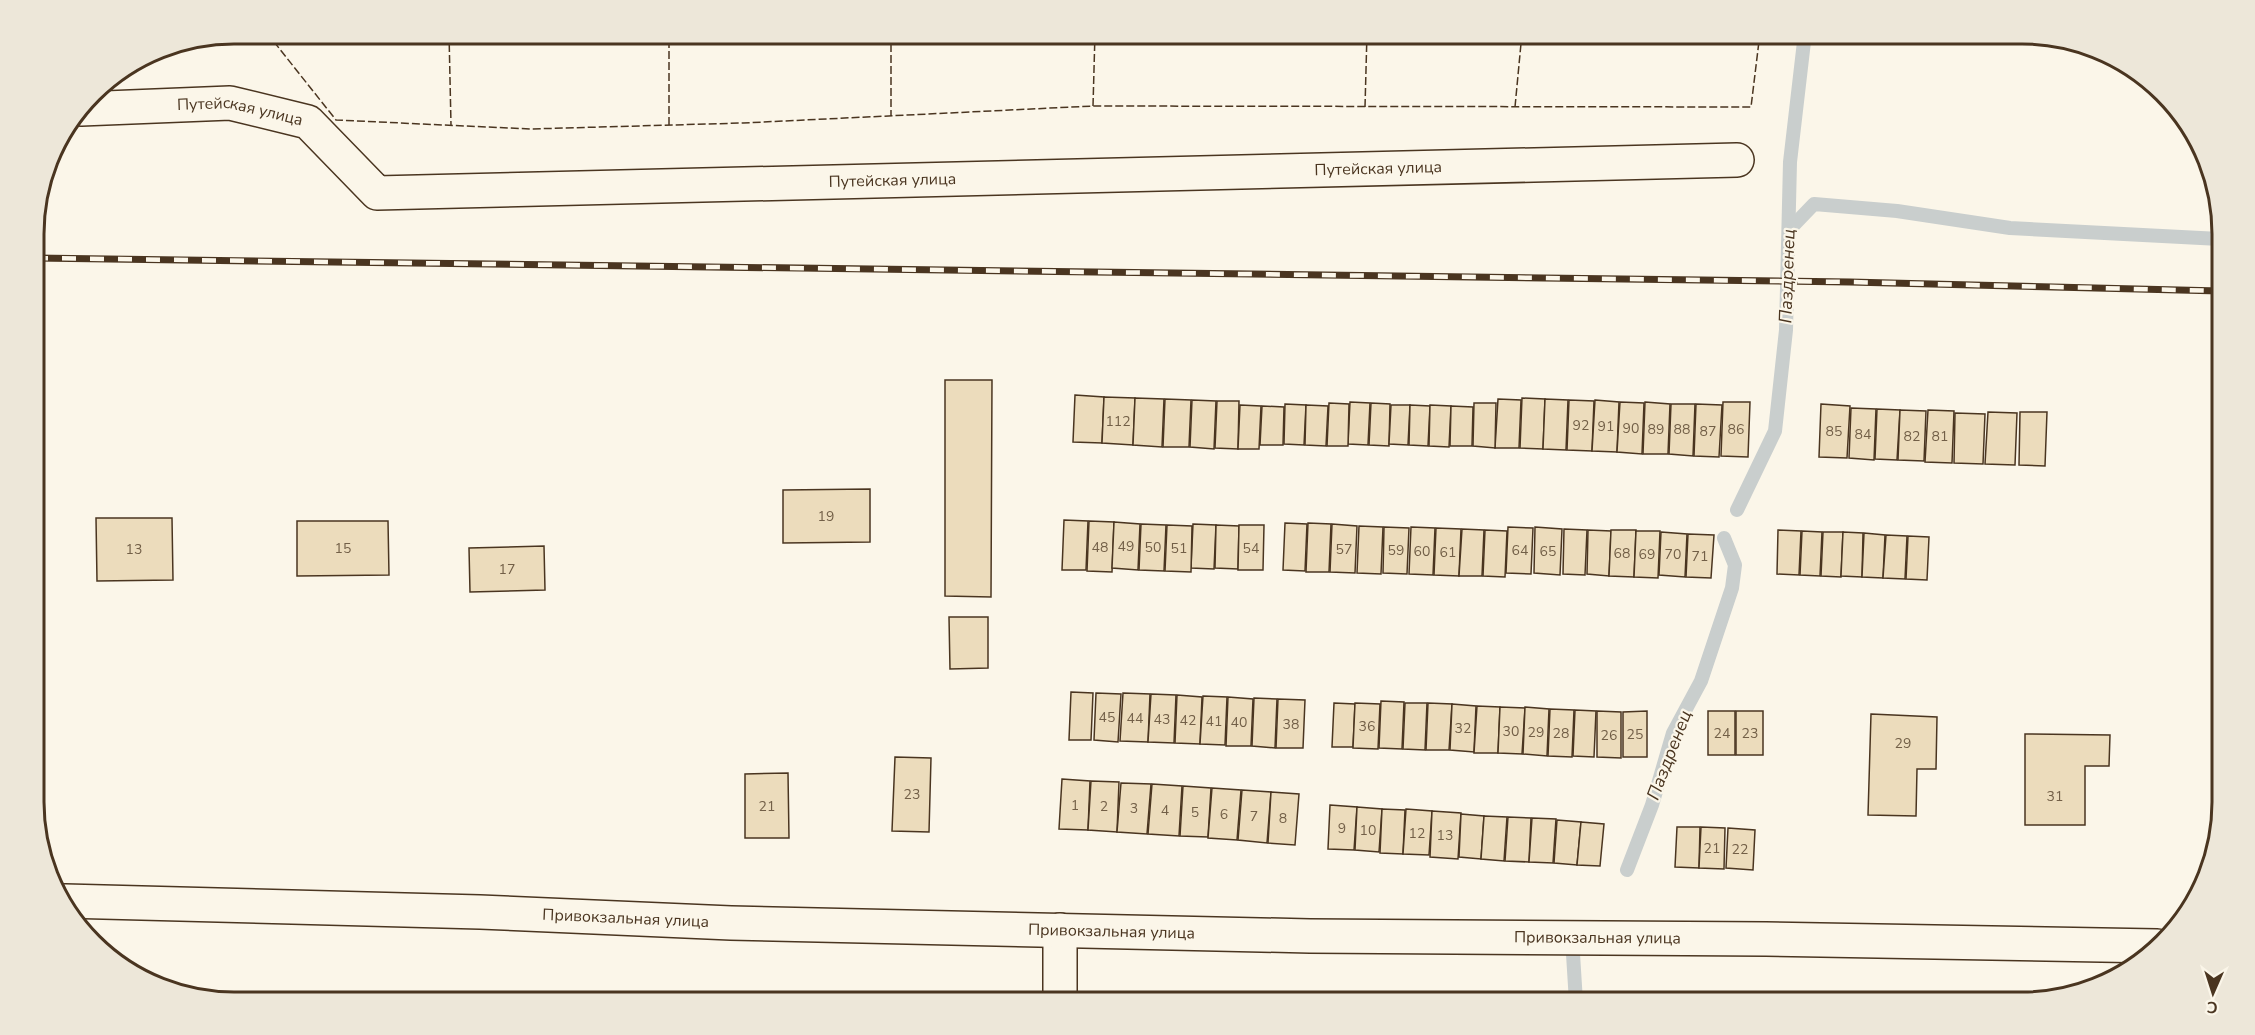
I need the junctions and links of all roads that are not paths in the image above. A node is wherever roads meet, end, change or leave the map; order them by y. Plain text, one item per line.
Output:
1 (91, 109) edge
2 (1737, 160) dead end
3 (72, 901) edge
4 (1060, 930) junction
5 (2146, 945) edge
6 (1060, 992) edge

1 - 2 street, Путейская улица
3 - 4 street, Привокзальная улица
4 - 5 street, Привокзальная улица
4 - 6 street

